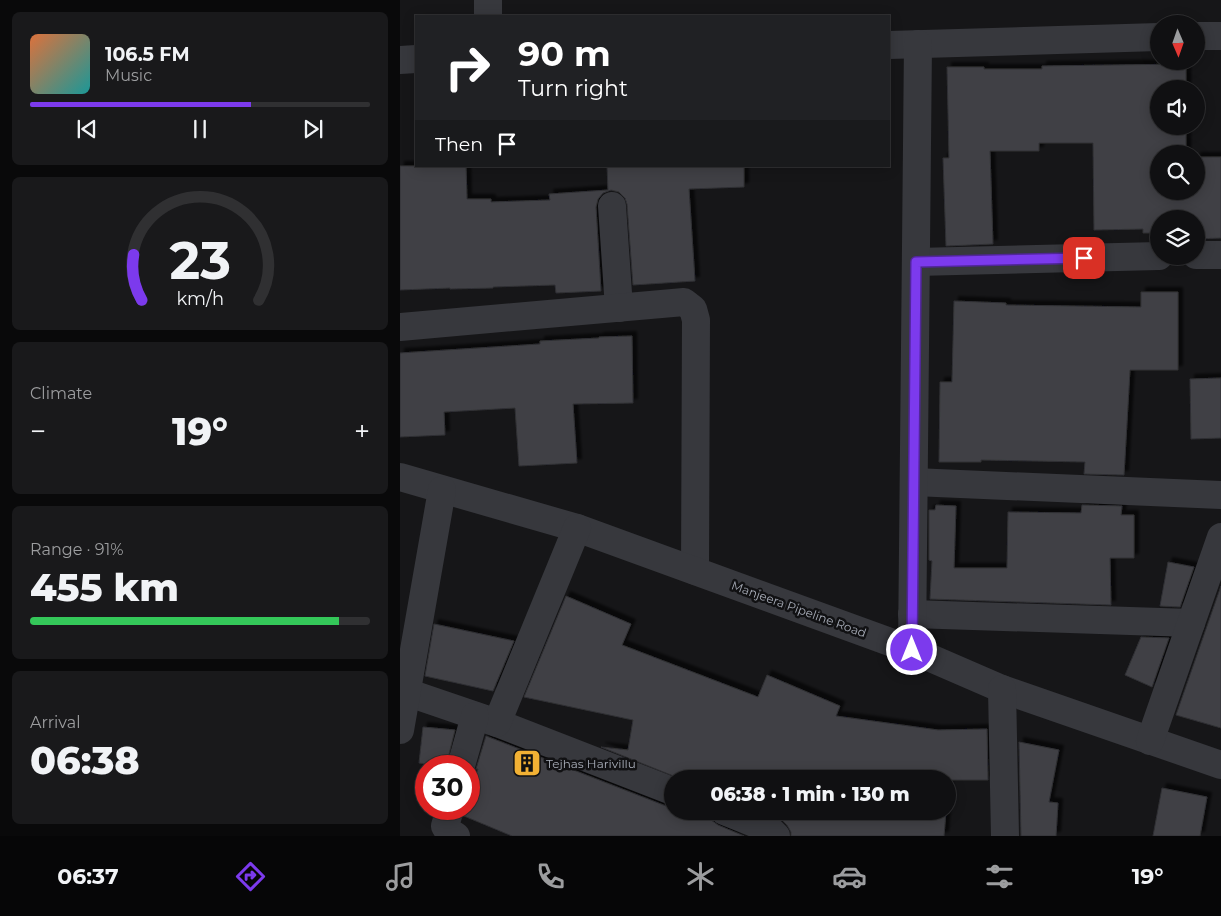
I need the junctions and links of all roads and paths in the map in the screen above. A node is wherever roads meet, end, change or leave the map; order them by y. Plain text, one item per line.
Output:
1 (488, 0) edge
2 (488, 15) edge
3 (1205, 36) edge
4 (1221, 36) edge
5 (1150, 38) edge
6 (918, 44) junction
7 (890, 45) edge
8 (415, 59) edge
9 (400, 60) edge
10 (612, 206) dead end
11 (1205, 255) edge
12 (1221, 255) edge
13 (1150, 256) edge
14 (916, 262) junction
15 (618, 308) junction
16 (400, 327) edge
17 (400, 478) edge
18 (914, 482) junction
19 (442, 490) junction
20 (1221, 495) edge
21 (577, 528) junction
22 (1221, 537) edge
23 (695, 571) junction
24 (912, 614) junction
25 (1191, 623) junction
26 (912, 650) junction
27 (1002, 689) junction
28 (406, 692) junction
29 (486, 719) junction
30 (400, 730) edge
31 (1150, 741) junction
32 (467, 755) edge
33 (1221, 765) edge
34 (664, 788) edge
35 (447, 820) edge
36 (746, 820) edge
37 (456, 836) edge
38 (776, 836) edge
39 (1005, 836) edge

1 - 2 street
3 - 4 street
5 - 6 street
6 - 7 street
6 - 14 street
8 - 9 street
10 - 15 street
11 - 12 street
13 - 14 street
14 - 18 street
15 - 16 street
15 - 23 street
17 - 19 street, Manjeera Pipeline Road
18 - 20 street
18 - 24 street
19 - 21 street, Manjeera Pipeline Road
19 - 28 street
21 - 23 street, Manjeera Pipeline Road
21 - 29 street
22 - 25 street
23 - 26 street, Manjeera Pipeline Road
24 - 25 street
24 - 26 street
25 - 31 street
26 - 27 street, Manjeera Pipeline Road
27 - 31 street, Manjeera Pipeline Road
27 - 39 street
28 - 29 street
28 - 30 street
29 - 32 street
29 - 34 street
31 - 33 street, Manjeera Pipeline Road
35 - 37 street
36 - 38 street

